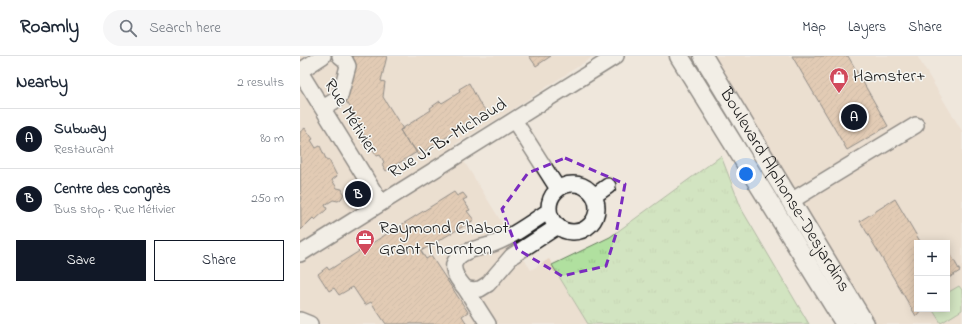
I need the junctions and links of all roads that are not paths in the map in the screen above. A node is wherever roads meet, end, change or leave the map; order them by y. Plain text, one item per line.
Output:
1 (323, 56) edge
2 (340, 56) edge
3 (616, 56) edge
4 (679, 56) edge
5 (703, 56) edge
6 (301, 77) edge
7 (323, 108) junction
8 (514, 120) junction
9 (916, 125) dead end
10 (608, 186) dead end
11 (558, 189) junction
12 (594, 196) junction
13 (791, 201) junction
14 (381, 203) junction
15 (549, 211) junction
16 (558, 226) junction
17 (300, 254) edge
18 (465, 288) junction
19 (300, 320) edge
20 (310, 324) edge
21 (488, 324) edge
22 (845, 324) edge
23 (865, 324) edge

1 - 6 street
2 - 7 street
3 - 8 street, Rue J.-B.-Michaud
4 - 22 main road, Boulevard Alphonse-Desjardins
5 - 13 main road, Boulevard Alphonse-Desjardins
6 - 7 street, Rue Métivier
7 - 14 street, Rue Métivier
8 - 11 street
8 - 14 street, Rue J.-B.-Michaud
9 - 13 street
10 - 12 street
11 - 12 street
11 - 15 street
12 - 16 street
13 - 23 main road, Boulevard Alphonse-Desjardins
14 - 17 street, Rue J.-B.-Michaud
15 - 16 street
15 - 18 street
16 - 18 street
18 - 21 street
19 - 20 street

